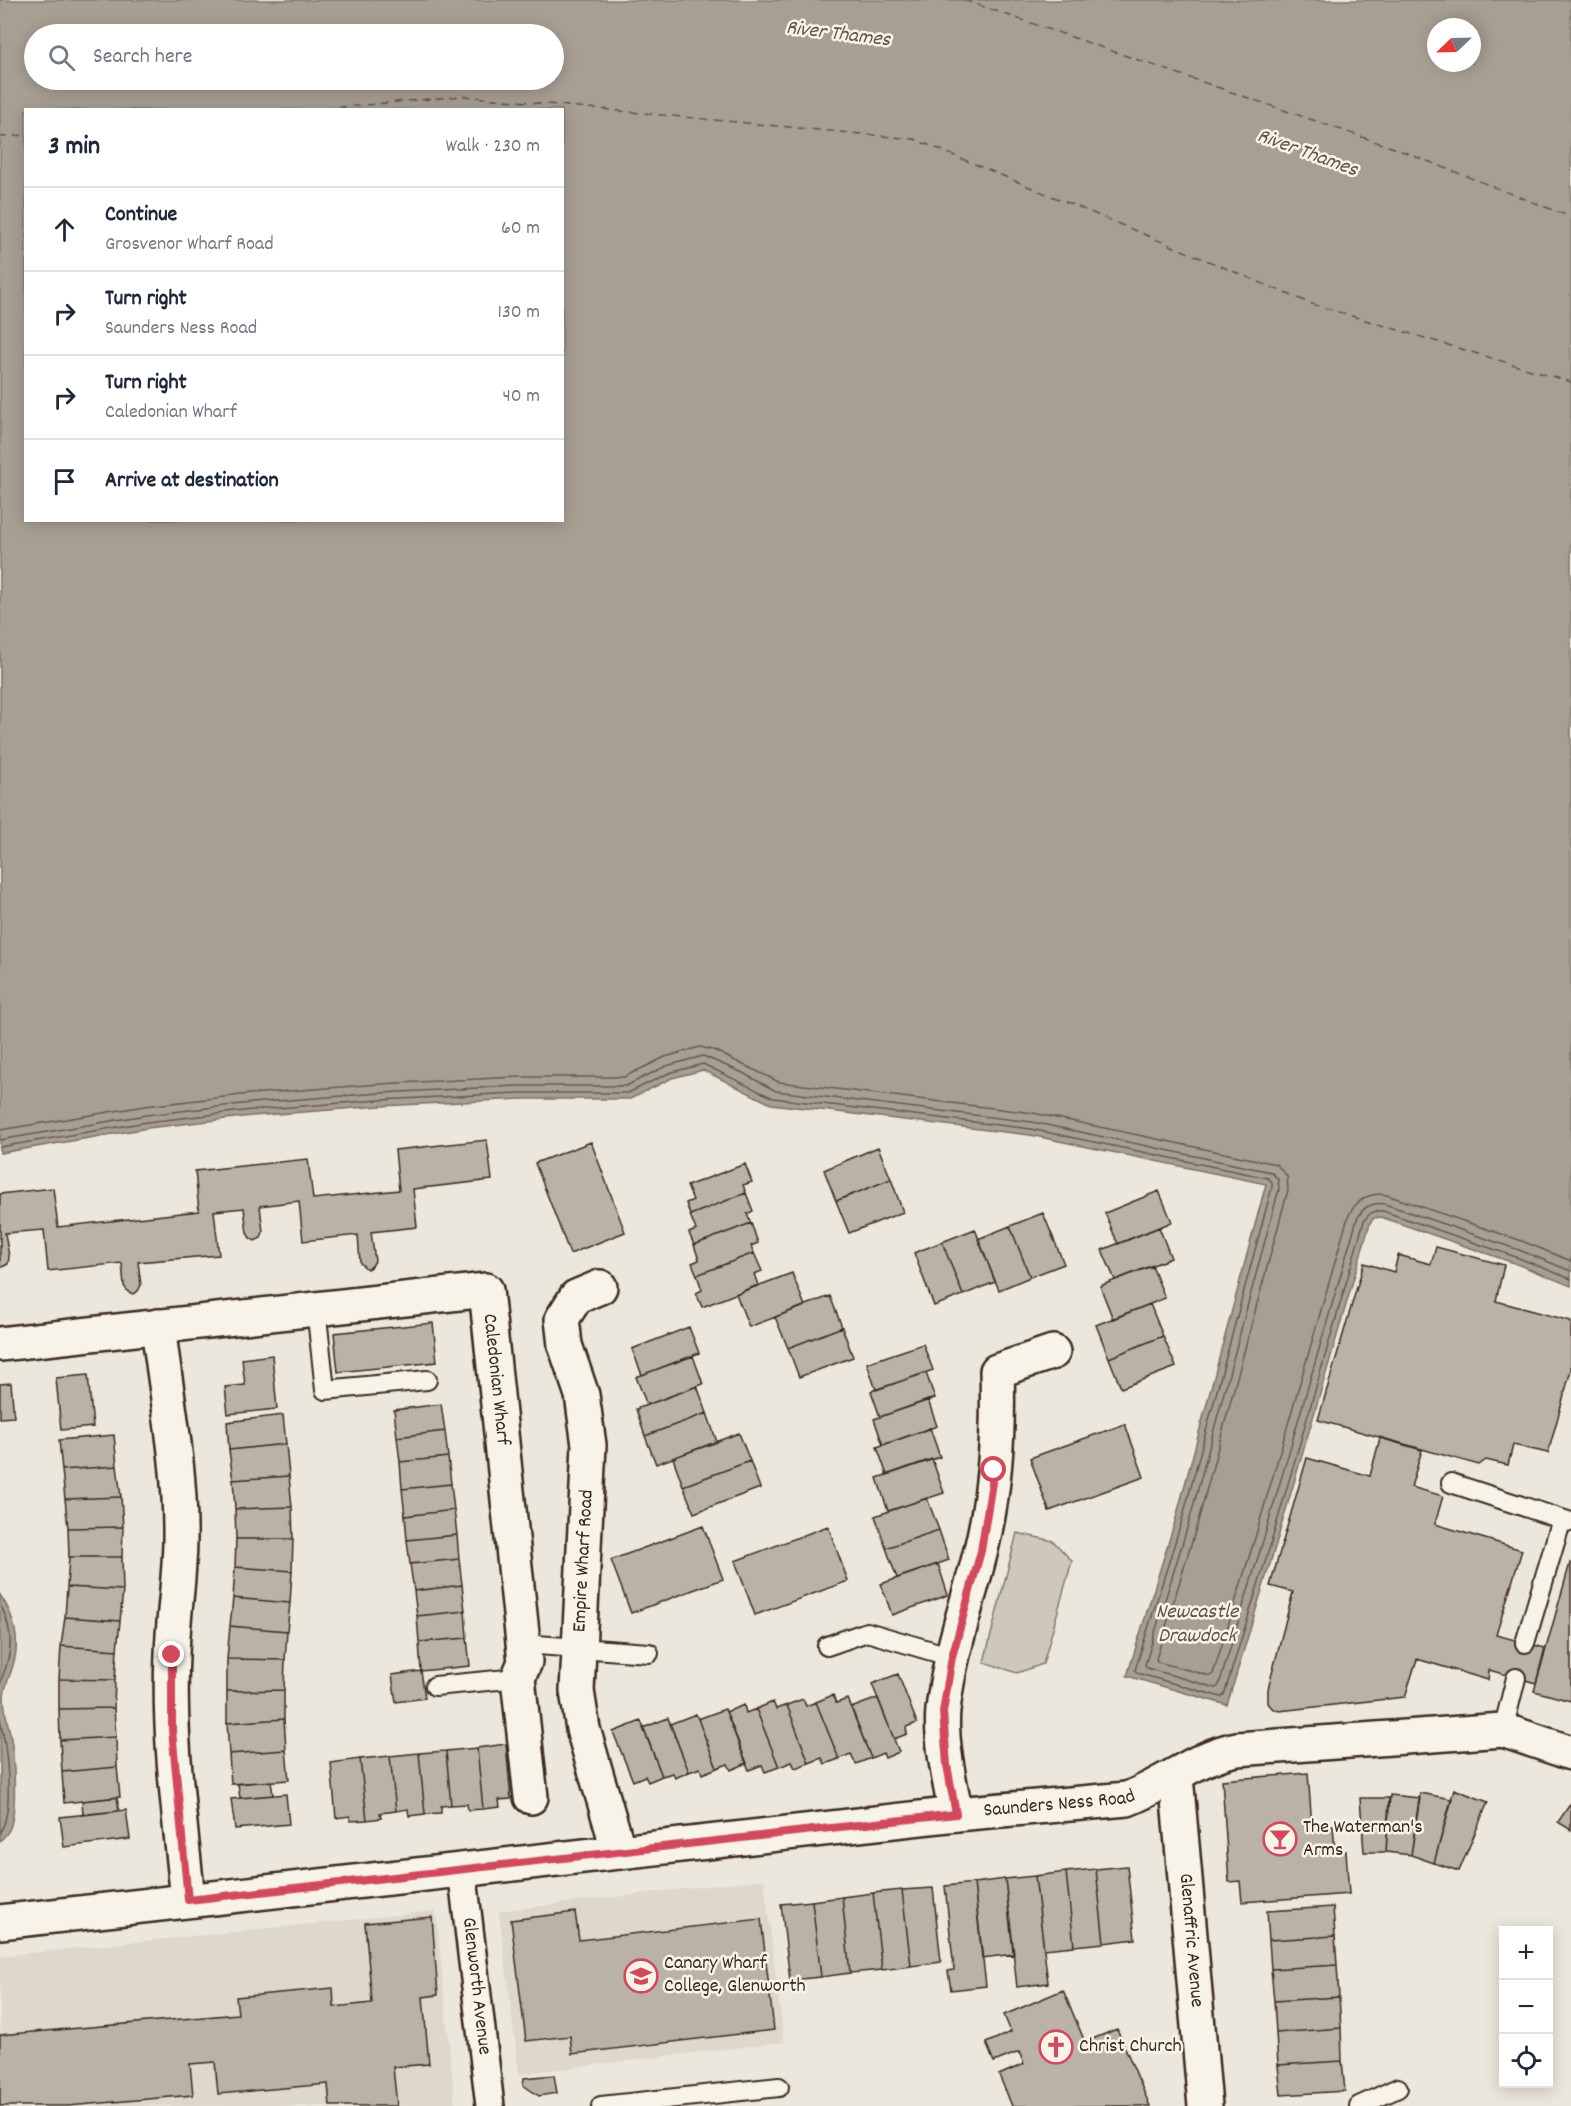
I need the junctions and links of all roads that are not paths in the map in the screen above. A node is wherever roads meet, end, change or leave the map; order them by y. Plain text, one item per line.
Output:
1 (600, 1287) dead end
2 (316, 1308) junction
3 (158, 1326) junction
4 (0, 1344) edge
5 (1053, 1352) dead end
6 (427, 1380) dead end
7 (1451, 1483) dead end
8 (1567, 1521) edge
9 (1525, 1642) dead end
10 (523, 1644) junction
11 (827, 1646) dead end
12 (579, 1649) junction
13 (649, 1653) dead end
14 (952, 1657) junction
15 (518, 1678) junction
16 (1515, 1678) dead end
17 (435, 1686) dead end
18 (1503, 1730) junction
19 (1571, 1753) edge
20 (1176, 1776) junction
21 (531, 1797) dead end
22 (956, 1814) junction
23 (619, 1852) junction
24 (462, 1869) junction
25 (188, 1900) junction
26 (0, 1922) edge
27 (779, 2087) dead end
28 (1398, 2088) dead end
29 (490, 2106) edge
30 (601, 2106) edge
31 (1205, 2106) edge
32 (1359, 2106) edge

1 - 12 street, Empire Wharf Road
2 - 3 street, Caledonian Wharf
2 - 6 lane
2 - 10 street, Caledonian Wharf
3 - 4 street, Caledonian Wharf
3 - 25 street
5 - 14 street
7 - 8 lane
8 - 9 lane
10 - 12 lane
10 - 15 street, Caledonian Wharf
11 - 14 lane
12 - 13 lane
12 - 23 street, Empire Wharf Road
14 - 22 street
15 - 17 lane
15 - 21 street, Caledonian Wharf
16 - 18 lane
18 - 19 street, Saunders Ness Road
18 - 20 street, Saunders Ness Road
20 - 22 street, Saunders Ness Road
20 - 31 street, Glenaffric Avenue
22 - 23 street, Saunders Ness Road
23 - 24 street, Saunders Ness Road
24 - 25 street, Saunders Ness Road
24 - 29 street, Glenworth Avenue
25 - 26 street, Saunders Ness Road
27 - 30 lane
28 - 32 lane

